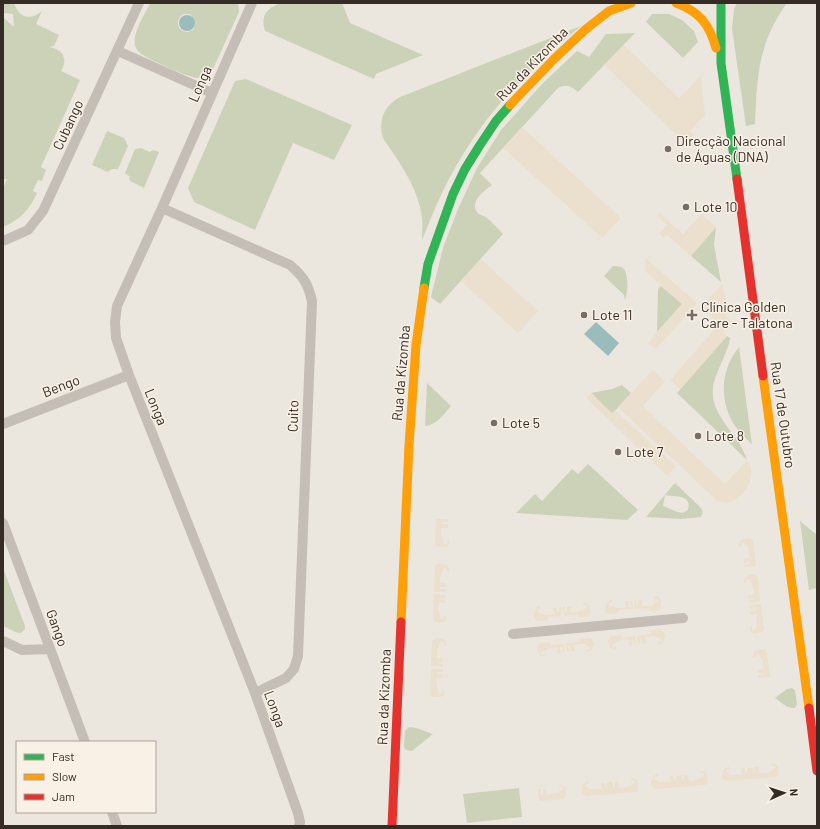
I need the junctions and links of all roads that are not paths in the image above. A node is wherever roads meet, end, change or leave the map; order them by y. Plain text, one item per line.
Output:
1 (139, 3) edge
2 (252, 3) edge
3 (631, 3) edge
4 (676, 3) edge
5 (721, 3) edge
6 (118, 50) junction
7 (721, 63) junction
8 (212, 93) junction
9 (162, 208) junction
10 (3, 241) edge
11 (129, 375) junction
12 (3, 424) edge
13 (3, 523) edge
14 (683, 618) dead end
15 (513, 634) dead end
16 (3, 641) edge
17 (50, 650) junction
18 (255, 694) junction
19 (85, 741) edge
20 (817, 771) edge
21 (112, 813) edge
22 (117, 826) edge
23 (299, 826) edge
24 (392, 826) edge

1 - 6 street, Cubango
2 - 8 street, Longa
3 - 24 main road, Rua da Kizomba
4 - 7 main road
5 - 7 main road
6 - 8 street
6 - 10 street, Cubango
7 - 20 main road, Rua 17 de Outubro
8 - 9 street, Longa
9 - 11 street, Longa
9 - 18 street, Cuito
11 - 12 street, Bengo
11 - 18 street, Longa
13 - 17 street, Gango
14 - 15 street
16 - 17 street
17 - 19 street, Gango
18 - 23 street, Longa
21 - 22 street

